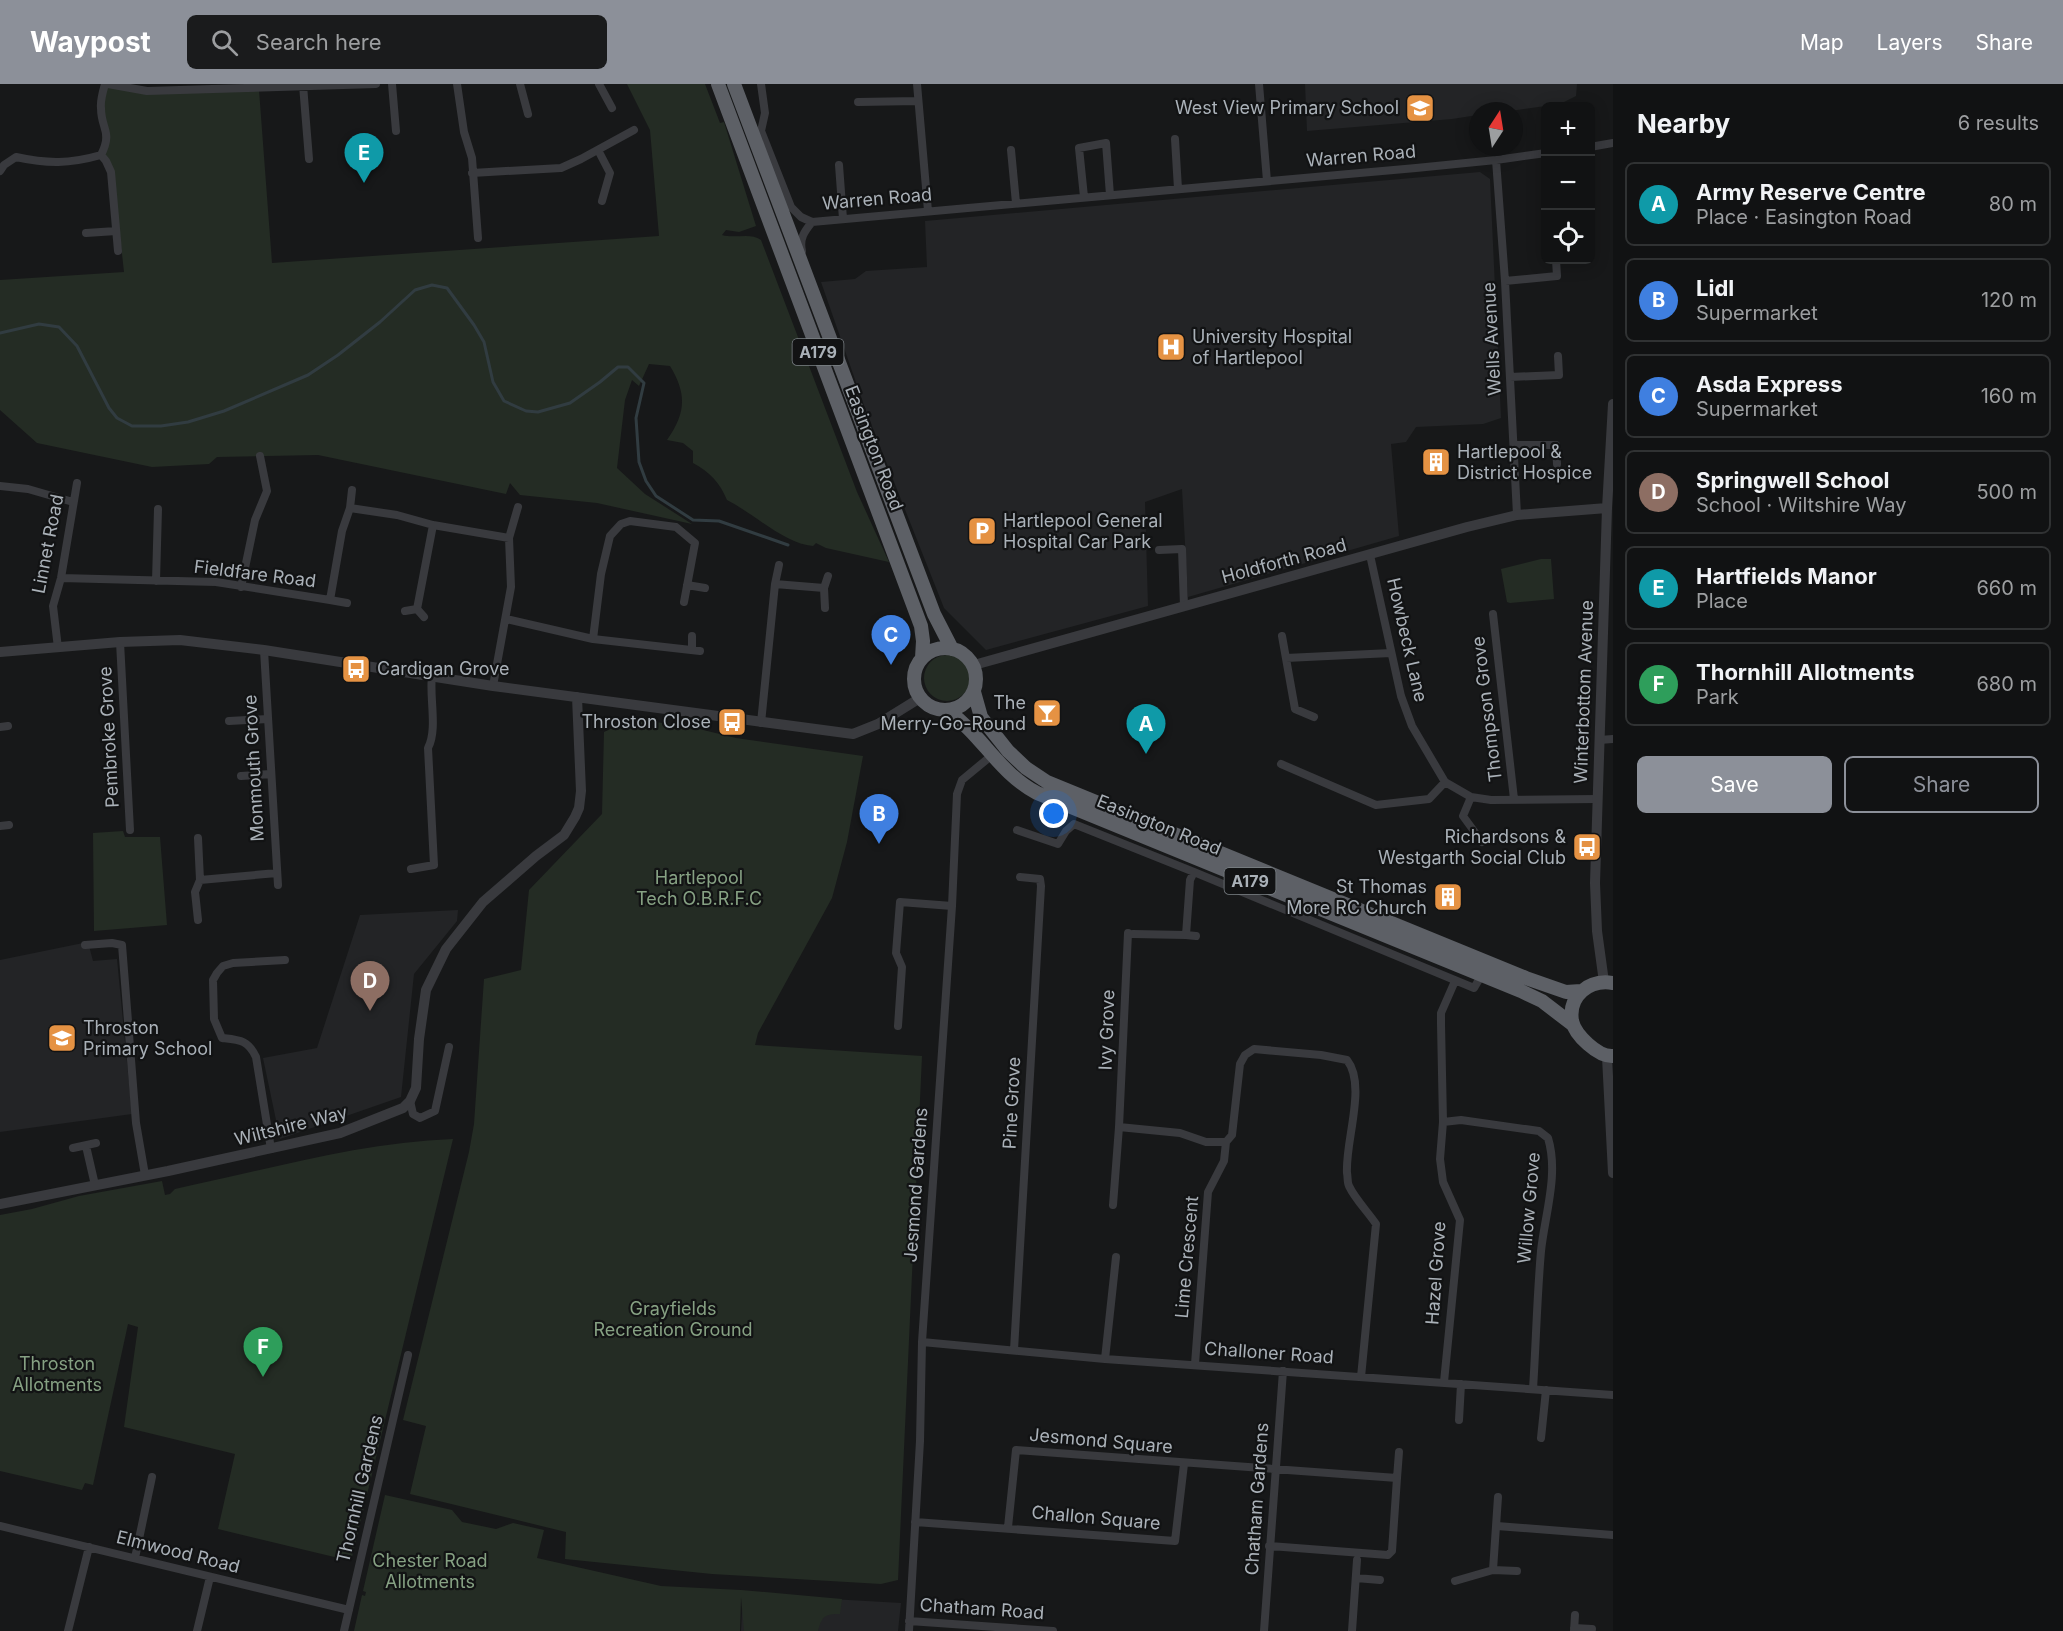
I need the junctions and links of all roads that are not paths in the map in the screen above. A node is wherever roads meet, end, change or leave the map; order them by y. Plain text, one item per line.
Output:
1 (106, 84) edge
2 (376, 84) edge
3 (392, 84) edge
4 (457, 84) edge
5 (520, 84) edge
6 (599, 84) edge
7 (718, 84) edge
8 (734, 84) edge
9 (761, 84) edge
10 (917, 84) edge
11 (1259, 84) edge
12 (303, 85) edge
13 (147, 88) edge
14 (918, 100) junction
15 (858, 102) dead end
16 (612, 108) dead end
17 (528, 114) dead end
18 (396, 130) dead end
19 (634, 130) dead end
20 (1175, 139) dead end
21 (1613, 143) edge
22 (1595, 146) edge
23 (598, 150) junction
24 (1011, 150) dead end
25 (1541, 154) edge
26 (101, 155) junction
27 (309, 159) dead end
28 (1496, 160) junction
29 (839, 165) dead end
30 (0, 171) edge
31 (472, 172) junction
32 (1267, 181) junction
33 (1178, 189) junction
34 (1110, 195) junction
35 (1084, 197) junction
36 (602, 201) dead end
37 (1016, 203) junction
38 (928, 211) junction
39 (843, 219) junction
40 (812, 222) junction
41 (116, 231) junction
42 (86, 233) dead end
43 (478, 238) dead end
44 (118, 251) dead end
45 (1556, 264) edge
46 (806, 279) junction
47 (1505, 281) junction
48 (1558, 356) dead end
49 (1510, 377) junction
50 (1613, 404) edge
51 (1514, 445) junction
52 (260, 456) dead end
53 (1557, 464) dead end
54 (77, 483) dead end
55 (0, 486) edge
56 (352, 490) dead end
57 (73, 502) junction
58 (518, 507) dead end
59 (350, 508) junction
60 (1607, 508) junction
61 (158, 509) dead end
62 (1517, 515) junction
63 (433, 525) junction
64 (509, 538) junction
65 (1159, 550) dead end
66 (1370, 555) junction
67 (779, 565) dead end
68 (828, 576) dead end
69 (61, 578) junction
70 (156, 581) junction
71 (775, 584) junction
72 (687, 585) junction
73 (241, 587) junction
74 (705, 588) dead end
75 (824, 588) junction
76 (330, 600) junction
77 (684, 602) dead end
78 (346, 603) dead end
79 (1184, 606) junction
80 (825, 608) dead end
81 (417, 609) junction
82 (405, 611) dead end
83 (1493, 615) dead end
84 (424, 617) dead end
85 (506, 618) junction
86 (692, 636) dead end
87 (1282, 636) dead end
88 (593, 639) junction
89 (120, 642) junction
90 (58, 648) junction
91 (952, 649) junction
92 (264, 650) junction
93 (0, 652) edge
94 (1391, 653) junction
95 (922, 658) junction
96 (1286, 658) junction
97 (974, 665) junction
98 (432, 675) junction
99 (493, 686) junction
100 (974, 692) junction
101 (578, 697) junction
102 (920, 698) junction
103 (948, 711) junction
104 (1314, 717) dead end
105 (268, 719) junction
106 (229, 721) dead end
107 (761, 723) junction
108 (1613, 739) edge
109 (1599, 740) junction
110 (991, 756) junction
111 (1281, 764) dead end
112 (271, 774) junction
113 (241, 776) dead end
114 (1445, 782) junction
115 (1471, 797) junction
116 (1089, 798) junction
117 (1514, 800) junction
118 (1597, 800) junction
119 (1083, 813) junction
120 (1083, 828) junction
121 (130, 830) dead end
122 (1017, 830) dead end
123 (1180, 836) junction
124 (198, 838) dead end
125 (1482, 842) dead end
126 (1174, 850) junction
127 (411, 869) dead end
128 (1194, 872) junction
129 (277, 873) junction
130 (1020, 877) dead end
131 (200, 880) junction
132 (278, 885) dead end
133 (952, 906) junction
134 (198, 920) dead end
135 (85, 945) dead end
136 (285, 960) dead end
137 (1485, 969) junction
138 (1455, 981) junction
139 (1609, 982) edge
140 (1581, 991) junction
141 (1572, 1023) junction
142 (898, 1026) dead end
143 (449, 1047) dead end
144 (1610, 1057) edge
145 (410, 1101) junction
146 (1443, 1122) junction
147 (1119, 1127) junction
148 (1612, 1140) edge
149 (1226, 1142) junction
150 (96, 1143) dead end
151 (86, 1146) junction
152 (73, 1148) dead end
153 (271, 1149) junction
154 (1613, 1173) edge
155 (145, 1175) junction
156 (95, 1185) junction
157 (0, 1204) edge
158 (1113, 1205) dead end
159 (1116, 1257) dead end
160 (922, 1342) junction
161 (1014, 1350) junction
162 (408, 1355) dead end
163 (1105, 1359) junction
164 (1195, 1364) junction
165 (1283, 1371) junction
166 (1361, 1377) junction
167 (1444, 1382) junction
168 (1461, 1384) junction
169 (1533, 1389) junction
170 (1546, 1390) junction
171 (1613, 1395) edge
172 (1459, 1420) dead end
173 (1541, 1438) dead end
174 (1016, 1450) joint
175 (1400, 1452) dead end
176 (1184, 1464) junction
177 (1275, 1469) junction
178 (152, 1477) dead end
179 (1397, 1478) junction
180 (1498, 1497) dead end
181 (915, 1522) junction
182 (0, 1526) edge
183 (1497, 1526) junction
184 (1008, 1527) junction
185 (1613, 1535) edge
186 (1269, 1546) junction
187 (89, 1547) junction
188 (135, 1558) junction
189 (1357, 1560) dead end
190 (1493, 1570) junction
191 (1517, 1571) dead end
192 (210, 1577) junction
193 (1356, 1578) junction
194 (1380, 1580) dead end
195 (1455, 1581) dead end
196 (349, 1610) junction
197 (1575, 1615) dead end
198 (909, 1621) junction
199 (1005, 1629) edge
200 (1592, 1629) dead end
201 (1574, 1630) edge
202 (68, 1631) edge
203 (197, 1631) edge
204 (344, 1631) edge
205 (909, 1631) edge
206 (1053, 1631) edge
207 (1264, 1631) edge
208 (1352, 1631) edge

1 - 13 street
1 - 26 street
2 - 12 street
3 - 18 street
4 - 31 street
5 - 17 street
6 - 16 street
7 - 95 highway, Easington Road / A179
8 - 46 highway, Easington Road / A179
9 - 40 street
10 - 14 street
11 - 32 street
12 - 13 street
12 - 27 street
14 - 15 street
14 - 38 street
19 - 23 street
20 - 33 street
21 - 22 street
23 - 31 street
23 - 36 street
24 - 37 street
25 - 28 street, Warren Road
26 - 30 street
26 - 41 street
28 - 32 street, Warren Road
28 - 47 street, Wells Avenue
29 - 39 street
31 - 43 street
32 - 33 street, Warren Road
33 - 34 street, Warren Road
34 - 35 street, Warren Road
34 - 35 street
35 - 37 street, Warren Road
37 - 38 street, Warren Road
38 - 39 street, Warren Road
39 - 40 street, Warren Road
40 - 46 street
41 - 42 street
41 - 44 street
45 - 47 street
46 - 91 highway, Easington Road / A179
47 - 49 street, Wells Avenue
48 - 49 street
49 - 51 street, Wells Avenue
50 - 60 street, Winterbottom Avenue
51 - 53 street
51 - 62 street, Wells Avenue
52 - 73 street
54 - 57 street, Linnet Road
55 - 57 street
56 - 59 street, Fieldfare Road
57 - 69 street, Linnet Road
58 - 64 street
59 - 63 street
59 - 76 street, Fieldfare Road
60 - 62 street, Holdforth Road
60 - 109 street, Winterbottom Avenue
61 - 70 street
62 - 66 street, Holdforth Road
63 - 64 street
63 - 81 street
64 - 85 street
65 - 79 street
66 - 79 street, Holdforth Road
66 - 94 street, Howbeck Lane
67 - 71 street
68 - 75 street
69 - 70 street, Fieldfare Road
69 - 90 street, Linnet Road
70 - 73 street, Fieldfare Road
71 - 75 street
71 - 107 street
72 - 74 street
72 - 77 street
72 - 88 street
73 - 76 street, Fieldfare Road
75 - 80 street
76 - 78 street
79 - 97 street, Holdforth Road
81 - 82 street
81 - 84 street
83 - 117 street, Thompson Grove
85 - 88 street
85 - 99 street
86 - 88 street
87 - 96 street
89 - 90 street
89 - 92 street
89 - 121 street, Pembroke Grove
90 - 93 street
91 - 95 highway
91 - 97 highway, Easington Road
92 - 98 street
92 - 105 street, Monmouth Grove
94 - 96 street
94 - 114 street, Howbeck Lane
95 - 102 highway, Easington Road
96 - 104 street
97 - 100 highway, Easington Road
98 - 99 street
98 - 127 street
99 - 101 street
100 - 103 highway
100 - 116 highway, Easington Road / A179
101 - 107 street
101 - 145 street
102 - 103 highway, Easington Road
102 - 107 street
103 - 110 highway, Easington Road / A179
105 - 106 street
105 - 112 street, Monmouth Grove
108 - 109 street
109 - 118 street, Winterbottom Avenue
110 - 119 highway, Easington Road / A179
110 - 133 street, Jesmond Gardens
111 - 114 street
112 - 113 street
112 - 129 street, Monmouth Grove
114 - 115 street, Howbeck Lane
115 - 117 street, Howbeck Lane
115 - 125 street
116 - 119 street
116 - 123 highway, Easington Road / A179
117 - 118 street, Howbeck Lane
118 - 139 street, Winterbottom Avenue
119 - 120 street
119 - 126 highway, Easington Road / A179
120 - 122 street, Easington Road
120 - 128 street, Easington Road
123 - 126 highway
123 - 137 highway, Easington Road / A179
124 - 131 street
126 - 137 highway, Easington Road / A179
128 - 138 street, Easington Road
128 - 147 street, Ivy Grove
129 - 131 street
129 - 132 street, Monmouth Grove
130 - 161 street, Pine Grove
131 - 134 street
133 - 142 street
133 - 160 street, Jesmond Gardens
135 - 155 street
136 - 153 street
137 - 138 street, Easington Road
137 - 140 highway, Easington Road / A179
137 - 141 highway, Easington Road / A179
138 - 146 street, Hazel Grove
139 - 140 highway, A179
140 - 141 highway
141 - 144 highway, A179
143 - 145 street
144 - 148 street
145 - 153 street, Wiltshire Way
146 - 167 street, Hazel Grove
146 - 169 street, Willow Grove
147 - 149 street
147 - 158 street, Ivy Grove
148 - 154 street
149 - 164 street, Lime Crescent
149 - 166 street, Lime Crescent
150 - 151 street
151 - 152 street
151 - 156 street
153 - 155 street, Wiltshire Way
155 - 156 street, Wiltshire Way
156 - 157 street, Wiltshire Way
159 - 163 street
160 - 161 street, Challoner Road
160 - 181 street, Jesmond Gardens
161 - 163 street, Challoner Road
162 - 196 street, Thornhill Gardens
163 - 164 street, Challoner Road
164 - 165 street, Challoner Road
165 - 166 street, Challoner Road
165 - 177 street, Chatham Gardens
166 - 167 street, Challoner Road
167 - 168 street, Challoner Road
168 - 169 street, Challoner Road
168 - 172 street
169 - 170 street, Challoner Road
170 - 171 street, Challoner Road
170 - 173 street
174 - 176 street, Jesmond Square
174 - 184 street, Challon Square
175 - 179 street
176 - 177 street, Jesmond Square
176 - 184 street, Challon Square
177 - 179 street, Jesmond Square
177 - 186 street, Chatham Gardens
178 - 188 street
179 - 186 street
180 - 183 street
181 - 184 street, Challon Square
181 - 198 street, Jesmond Gardens
182 - 187 street, Elmwood Road
183 - 185 street
183 - 190 street
186 - 207 street, Chatham Gardens
187 - 188 street, Elmwood Road
187 - 202 street
188 - 192 street, Elmwood Road
189 - 193 street
190 - 191 street
190 - 195 street
192 - 196 street, Elmwood Road
192 - 203 street
193 - 194 street
193 - 208 street
196 - 204 street, Thornhill Gardens
197 - 201 street
198 - 199 street, Chatham Road
198 - 205 street, Jesmond Gardens
199 - 206 street, Chatham Road
200 - 201 street

